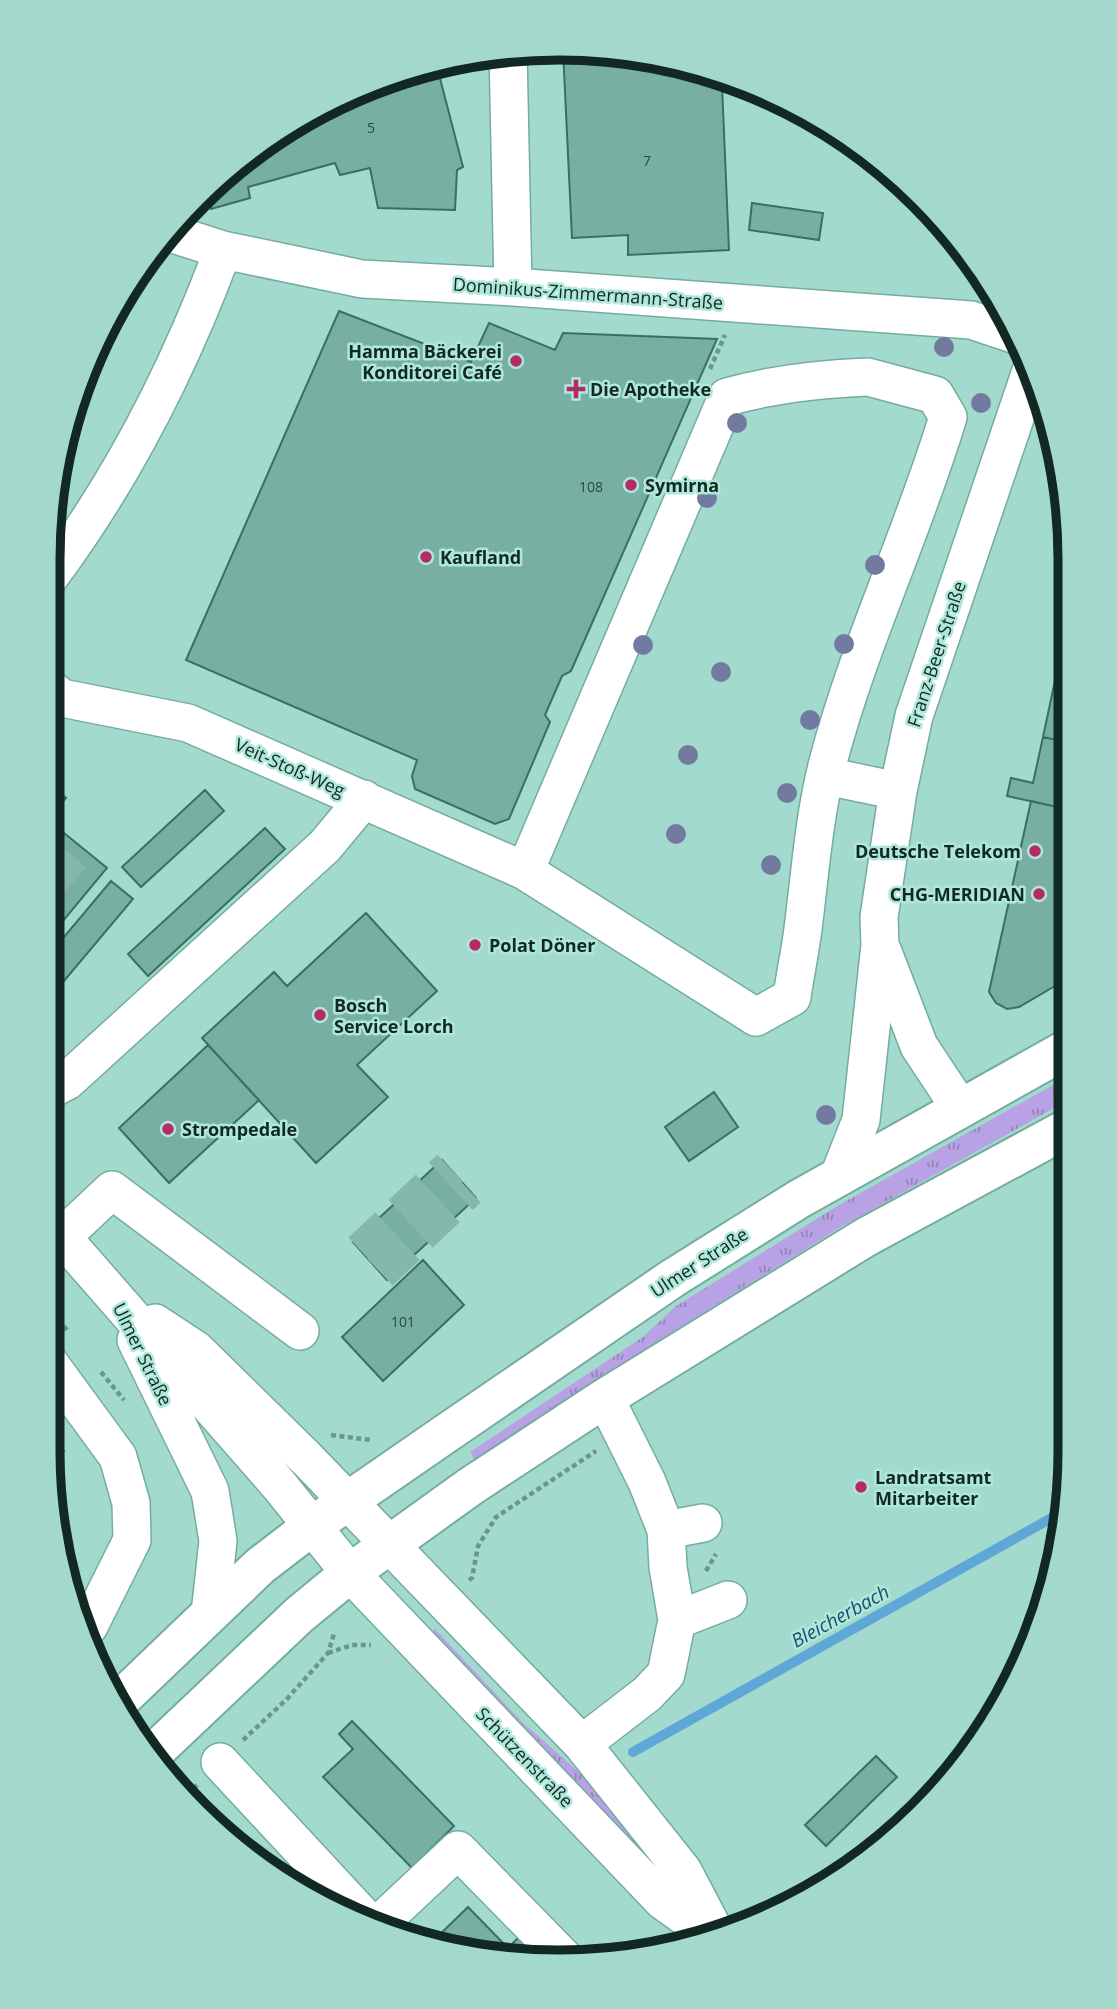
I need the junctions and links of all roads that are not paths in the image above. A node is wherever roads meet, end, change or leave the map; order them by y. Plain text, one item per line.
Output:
1 (508, 63) edge
2 (178, 236) edge
3 (223, 250) junction
4 (513, 287) junction
5 (1002, 330) edge
6 (1026, 385) edge
7 (60, 561) edge
8 (60, 696) edge
9 (826, 776) junction
10 (898, 791) junction
11 (364, 799) junction
12 (525, 871) junction
13 (880, 945) junction
14 (1058, 1054) edge
15 (60, 1085) edge
16 (960, 1108) junction
17 (1058, 1133) edge
18 (839, 1176) junction
19 (60, 1226) edge
20 (60, 1235) edge
21 (113, 1295) junction
22 (300, 1331) dead end
23 (60, 1378) edge
24 (605, 1398) junction
25 (348, 1501) junction
26 (703, 1523) dead end
27 (312, 1526) junction
28 (666, 1530) junction
29 (389, 1544) junction
30 (350, 1573) junction
31 (728, 1600) dead end
32 (210, 1614) junction
33 (677, 1620) junction
34 (90, 1623) edge
35 (124, 1696) edge
36 (582, 1744) junction
37 (159, 1748) edge
38 (220, 1762) road end
39 (353, 1905) edge
40 (385, 1918) edge
41 (711, 1925) edge
42 (700, 1928) edge
43 (556, 1950) edge

1 - 4 street
2 - 3 street, Dominikus-Zimmermann-Straße
3 - 4 street, Dominikus-Zimmermann-Straße
3 - 7 street
4 - 5 street, Dominikus-Zimmermann-Straße
6 - 10 street, Franz-Beer-Straße
8 - 11 street, Veit-Stoß-Weg
9 - 10 street
9 - 12 street, Veit-Stoß-Weg
9 - 12 street
10 - 13 street, Franz-Beer-Straße
11 - 12 street, Veit-Stoß-Weg
11 - 15 street
13 - 16 street, Franz-Beer-Straße
13 - 18 street, Franz-Beer-Straße
14 - 16 main road, Ulmer Straße
16 - 18 main road, Ulmer Straße
17 - 24 main road
18 - 25 main road, Ulmer Straße
19 - 22 street
20 - 21 street, Ulmer Straße
21 - 25 street, Ulmer Straße
21 - 27 street, Ulmer Straße
21 - 32 street, Ulmer Straße
23 - 34 street
24 - 28 street
24 - 29 main road
25 - 27 main road, Ulmer Straße
25 - 29 street, Ulmer Straße
26 - 28 street
27 - 30 street, Ulmer Straße
27 - 32 main road, Ulmer Straße
28 - 33 street
29 - 30 main road
29 - 36 street
30 - 37 main road
30 - 42 street, Schützenstraße
31 - 33 street
32 - 35 main road, Ulmer Straße
33 - 36 street
36 - 41 street
38 - 39 street
40 - 43 street

